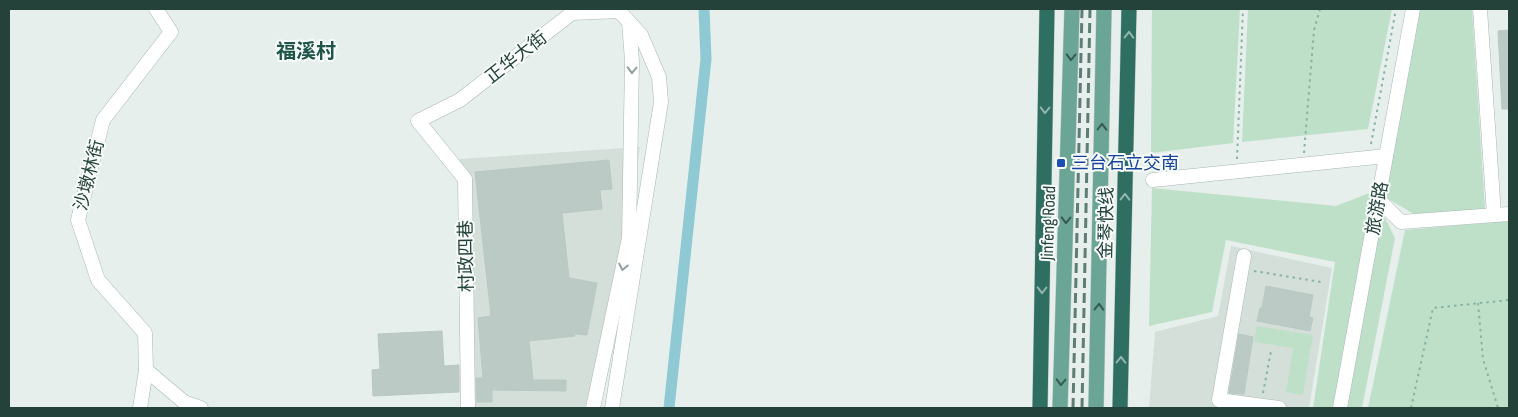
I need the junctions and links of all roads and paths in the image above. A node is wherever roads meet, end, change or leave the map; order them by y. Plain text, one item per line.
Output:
1 (156, 9) edge
2 (1047, 9) edge
3 (1072, 9) edge
4 (1104, 9) edge
5 (1129, 9) edge
6 (1243, 9) edge
7 (1320, 9) edge
8 (1396, 9) edge
9 (1413, 9) edge
10 (1480, 9) edge
11 (622, 14) edge
12 (418, 122) joint
13 (1386, 156) junction
14 (1368, 157) junction
15 (1303, 164) junction
16 (1236, 171) junction
17 (1153, 180) dead end
18 (1378, 199) junction
19 (1509, 214) edge
20 (1494, 215) junction
21 (1243, 263) joint
22 (1321, 282) dead end
23 (1509, 300) edge
24 (1478, 303) junction
25 (1271, 352) dead end
26 (146, 370) junction
27 (1261, 406) junction
28 (140, 408) edge
29 (201, 408) edge
30 (468, 408) edge
31 (594, 408) edge
32 (612, 408) edge
33 (1040, 408) edge
34 (1060, 408) edge
35 (1096, 408) edge
36 (1120, 408) edge
37 (1278, 408) edge
38 (1340, 408) edge
39 (1411, 408) edge
40 (1498, 408) edge

1 - 26 street, 沙墩林街
2 -> 33 highway
3 -> 34 main road, Jinfeng Road
35 -> 4 main road
36 -> 5 highway, 金琴快线
6 - 16 path
7 - 15 path
8 - 14 path
9 - 13 street, 旅游路
10 - 20 street
11 - 12 street, 正华大街
11 -> 31 street
11 - 32 street
12 - 30 street, 村政四巷
13 - 14 street
13 - 18 street, 旅游路
14 - 15 street
15 - 16 street
16 - 17 street
18 - 20 street
18 - 38 street, 旅游路
19 - 20 street
21 - 22 path
21 - 27 street
23 - 24 path
24 - 39 path
24 - 40 path
25 - 27 path
26 - 28 street, 沙墩林街
26 - 29 street
27 - 37 street

